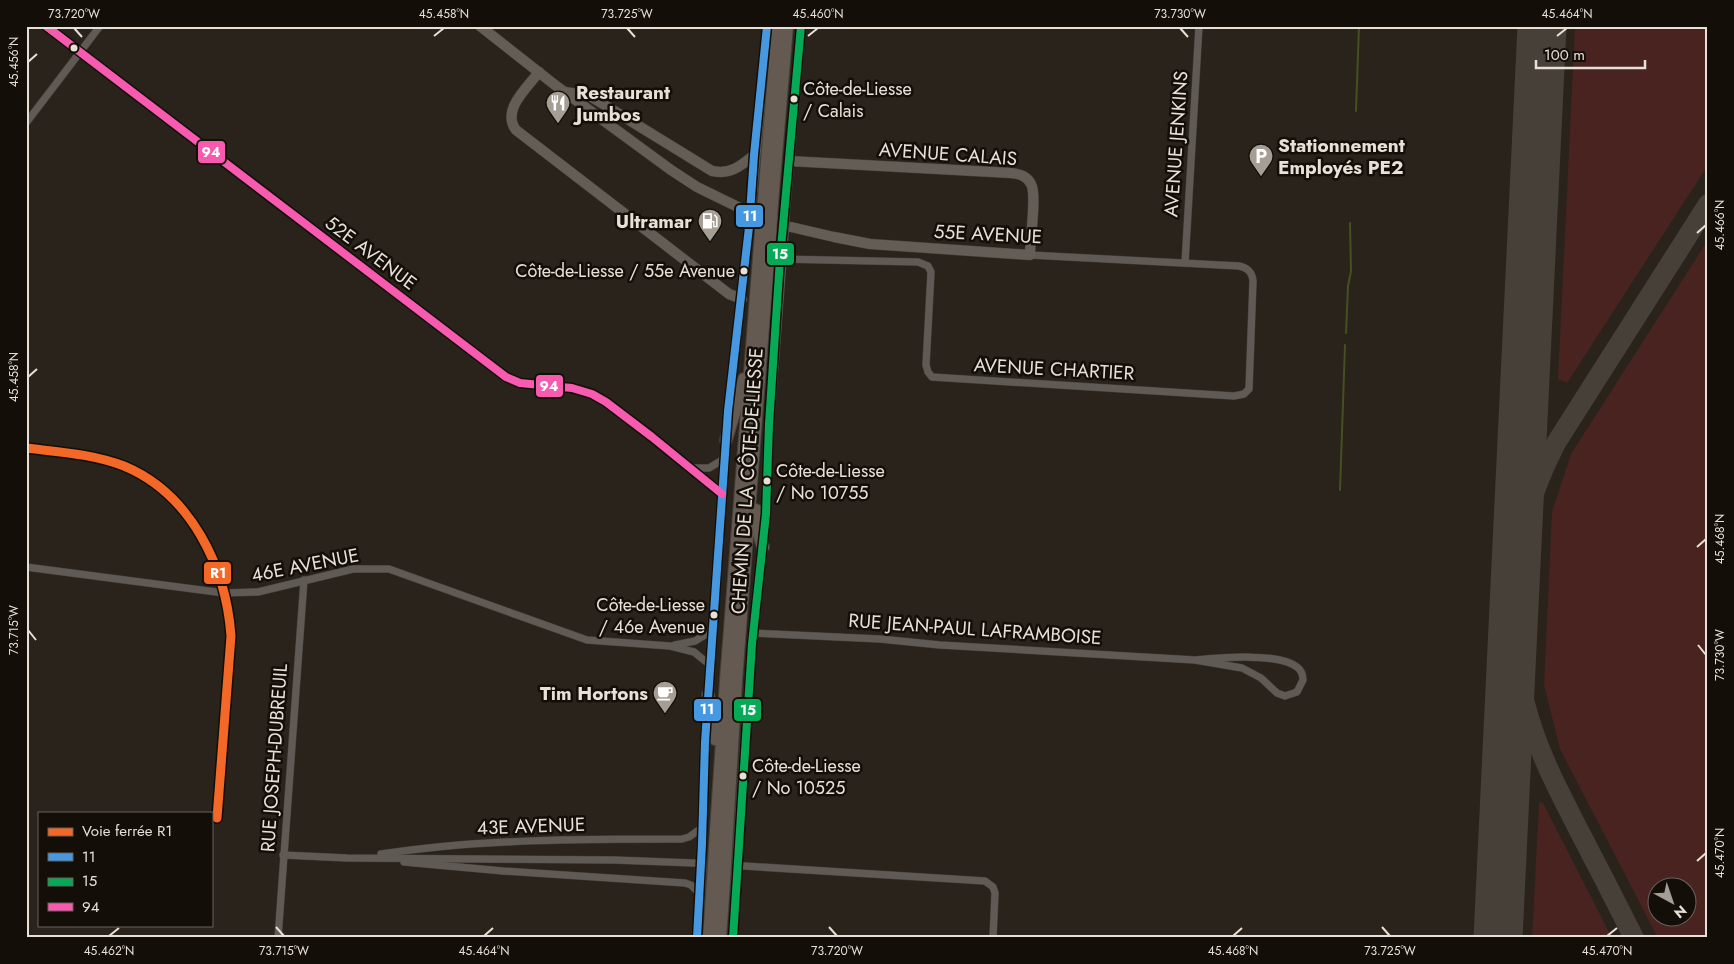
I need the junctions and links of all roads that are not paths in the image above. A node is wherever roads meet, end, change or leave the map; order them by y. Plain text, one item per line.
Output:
1 (46, 26) edge
2 (100, 26) edge
3 (480, 26) edge
4 (767, 26) edge
5 (778, 26) edge
6 (787, 26) edge
7 (801, 26) edge
8 (1199, 26) edge
9 (80, 53) junction
10 (539, 72) junction
11 (563, 91) junction
12 (26, 123) edge
13 (754, 155) junction
14 (789, 161) junction
15 (768, 201) junction
16 (742, 209) dead end
17 (791, 227) dead end
18 (760, 231) junction
19 (1030, 254) junction
20 (780, 259) junction
21 (1185, 263) junction
22 (742, 299) junction
23 (752, 350) junction
24 (726, 440) junction
25 (724, 459) junction
26 (753, 465) junction
27 (693, 468) junction
28 (722, 494) junction
29 (763, 547) junction
30 (26, 567) edge
31 (304, 580) junction
32 (713, 630) junction
33 (753, 633) junction
34 (670, 646) junction
35 (1195, 660) junction
36 (710, 665) junction
37 (708, 695) junction
38 (718, 791) junction
39 (703, 827) junction
40 (720, 847) junction
41 (284, 855) junction
42 (359, 858) junction
43 (694, 863) dead end
44 (744, 866) dead end
45 (718, 881) junction
46 (700, 894) junction
47 (278, 938) edge
48 (697, 938) edge
49 (710, 938) edge
50 (720, 938) edge
51 (733, 938) edge
52 (993, 938) edge

1 - 9 street, 52E AVENUE
2 - 9 street
3 - 10 main road
4 - 13 main road, CHEMIN DE LA CÔTE-DE-LIESSE
5 - 15 highway
6 - 15 highway
7 - 14 main road, CHEMIN DE LA CÔTE-DE-LIESSE
8 - 21 street, AVENUE JENKINS
9 - 12 street
9 - 27 street, 52E AVENUE
10 - 11 main road
10 - 22 main road
11 - 13 main road
11 - 16 main road
13 - 18 main road, CHEMIN DE LA CÔTE-DE-LIESSE, bridge
14 - 19 main road, AVENUE CALAIS
14 - 20 main road, CHEMIN DE LA CÔTE-DE-LIESSE, bridge
15 - 18 highway, bridge
17 - 19 main road, 55E AVENUE
18 - 22 main road, CHEMIN DE LA CÔTE-DE-LIESSE
18 - 23 highway
18 - 26 highway
19 - 21 street, 55E AVENUE
20 - 21 street, AVENUE CHARTIER
20 - 29 main road, CHEMIN DE LA CÔTE-DE-LIESSE
22 - 24 main road, CHEMIN DE LA CÔTE-DE-LIESSE
23 - 24 highway
23 - 38 highway
24 - 25 main road, CHEMIN DE LA CÔTE-DE-LIESSE
25 - 27 street
25 - 28 main road, CHEMIN DE LA CÔTE-DE-LIESSE
26 - 29 highway
26 - 40 highway
27 - 28 street, 52E AVENUE
28 - 32 main road, CHEMIN DE LA CÔTE-DE-LIESSE
29 - 33 main road, CHEMIN DE LA CÔTE-DE-LIESSE
30 - 31 street, 46E AVENUE
31 - 34 street, 46E AVENUE
31 - 41 street, RUE JOSEPH-DUBREUIL
32 - 34 street, 46E AVENUE
32 - 36 main road, CHEMIN DE LA CÔTE-DE-LIESSE
33 - 35 street, RUE JEAN-PAUL LAFRAMBOISE
33 - 40 main road, CHEMIN DE LA CÔTE-DE-LIESSE
34 - 36 street, 46E AVENUE
35 - 35 street, RUE JEAN-PAUL LAFRAMBOISE
36 - 37 main road, CHEMIN DE LA CÔTE-DE-LIESSE
37 - 38 highway
37 - 39 main road, CHEMIN DE LA CÔTE-DE-LIESSE
38 - 40 highway
39 - 40 main road, CHEMIN DE LA CÔTE-DE-LIESSE
39 - 42 street, 43E AVENUE
40 - 45 highway, bridge
40 - 45 main road, CHEMIN DE LA CÔTE-DE-LIESSE, bridge
41 - 42 street, 43E AVENUE
41 - 47 street, RUE JOSEPH-DUBREUIL
42 - 43 street, 43E AVENUE
42 - 46 street, 43E AVENUE
44 - 52 street
45 - 46 main road, CHEMIN DE LA CÔTE-DE-LIESSE
45 - 49 highway
45 - 50 highway
45 - 51 main road, CHEMIN DE LA CÔTE-DE-LIESSE
46 - 48 main road, CHEMIN DE LA CÔTE-DE-LIESSE

